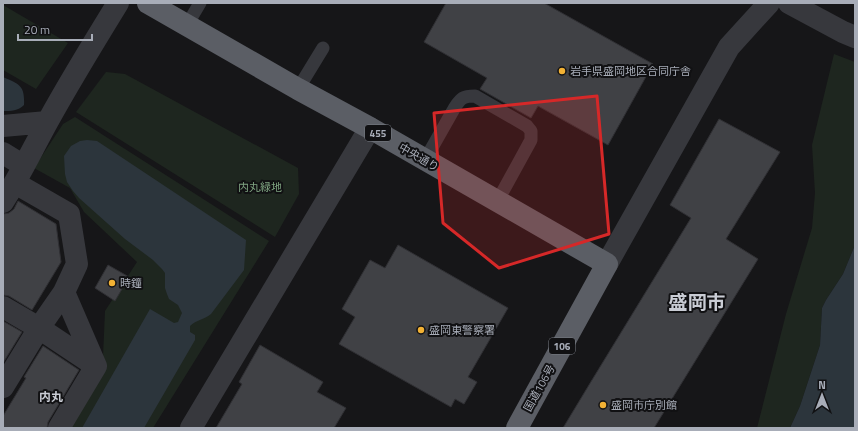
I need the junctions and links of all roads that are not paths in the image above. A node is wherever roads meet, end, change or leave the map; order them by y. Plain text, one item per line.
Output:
1 (118, 3) edge
2 (148, 3) edge
3 (200, 3) edge
4 (769, 3) edge
5 (789, 3) edge
6 (186, 25) junction
7 (849, 34) edge
8 (323, 48) dead end
9 (298, 89) junction
10 (47, 122) junction
11 (3, 126) edge
12 (370, 128) junction
13 (3, 153) edge
14 (424, 160) junction
15 (20, 174) junction
16 (3, 202) edge
17 (497, 202) junction
18 (607, 264) junction
19 (64, 292) junction
20 (3, 307) edge
21 (39, 328) junction
22 (96, 366) junction
23 (3, 387) edge
24 (59, 428) edge
25 (191, 428) edge
26 (517, 428) edge

1 - 10 street
2 - 6 highway, 中央通り / 455
3 - 6 lane
4 - 18 street
5 - 7 street
6 - 9 highway, 中央通り / 455
8 - 9 lane
9 - 12 highway, 中央通り / 455
10 - 11 street
10 - 15 street
12 - 14 highway, 中央通り / 455
12 - 25 street
13 - 15 street
14 - 17 highway, 中央通り / 455
14 - 17 lane
15 - 16 street
15 - 19 street
17 - 18 highway, 中央通り / 455
18 - 26 highway, 国道106号 / 106
19 - 21 street
19 - 22 street
20 - 21 street
21 - 22 street
21 - 23 street
22 - 24 street

